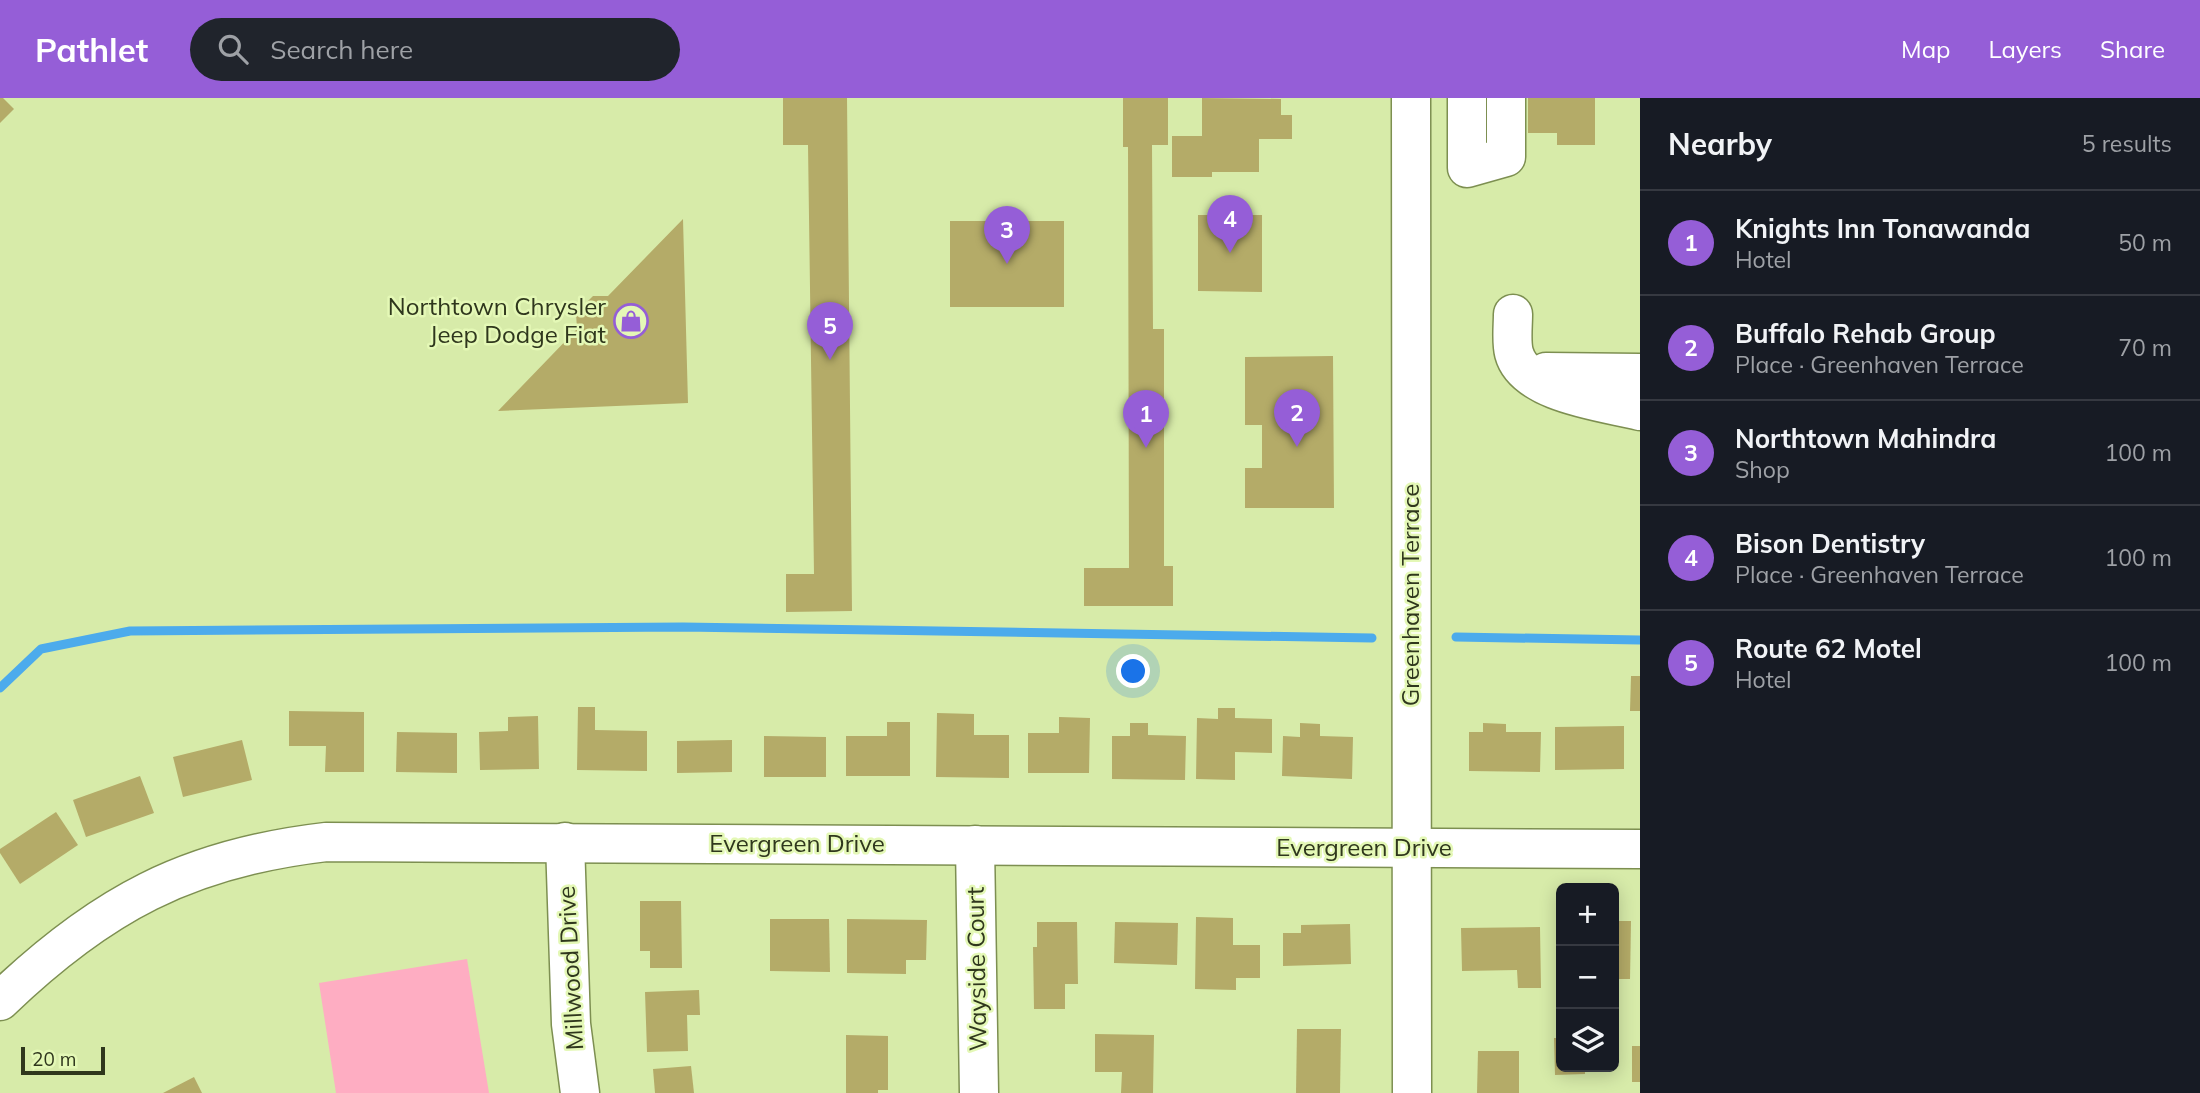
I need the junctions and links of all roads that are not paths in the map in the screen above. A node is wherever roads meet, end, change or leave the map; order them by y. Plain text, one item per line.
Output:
1 (1411, 98) edge
2 (1467, 98) edge
3 (1506, 98) edge
4 (1513, 314) dead end
5 (1640, 373) edge
6 (1533, 377) junction
7 (1640, 383) edge
8 (1593, 399) junction
9 (1640, 399) edge
10 (1640, 411) edge
11 (565, 842) junction
12 (975, 845) junction
13 (1412, 848) junction
14 (1640, 849) edge
15 (0, 1001) edge
16 (580, 1093) edge
17 (979, 1093) edge
18 (1412, 1093) edge

1 - 13 street, Greenhaven Terrace
2 - 3 street
4 - 6 street
5 - 6 street
6 - 7 street
6 - 8 street
8 - 9 street
8 - 10 street
11 - 12 street, Evergreen Drive
11 - 15 street, Evergreen Drive
11 - 16 street, Millwood Drive
12 - 13 street, Evergreen Drive
12 - 17 street, Wayside Court
13 - 14 street, Evergreen Drive
13 - 18 street, Greenhaven Terrace

